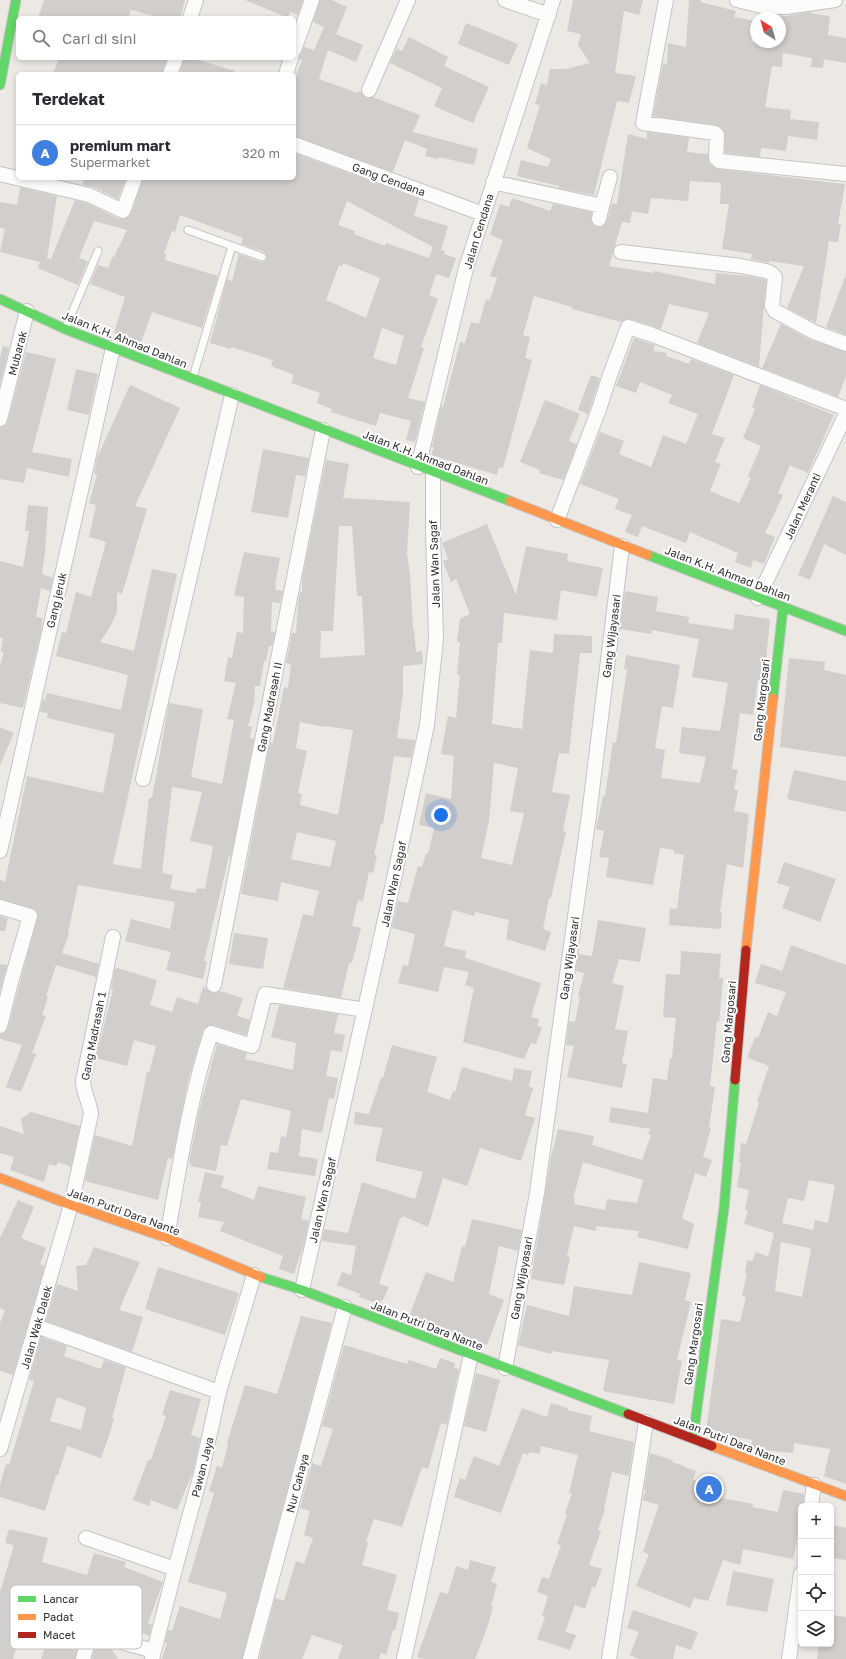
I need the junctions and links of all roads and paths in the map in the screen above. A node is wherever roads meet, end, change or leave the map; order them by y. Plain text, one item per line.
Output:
1 (15, 0) edge
2 (196, 0) edge
3 (312, 0) edge
4 (408, 0) edge
5 (505, 0) edge
6 (553, 0) edge
7 (666, 0) edge
8 (737, 0) edge
9 (835, 0) edge
10 (794, 3) edge
11 (549, 15) junction
12 (191, 16) edge
13 (296, 44) edge
14 (175, 60) edge
15 (290, 60) edge
16 (2, 62) edge
17 (171, 72) edge
18 (287, 72) edge
19 (0, 85) edge
20 (369, 90) dead end
21 (296, 145) edge
22 (0, 174) edge
23 (846, 174) edge
24 (610, 177) dead end
25 (16, 178) edge
26 (25, 180) edge
27 (134, 180) edge
28 (493, 182) junction
29 (483, 214) junction
30 (188, 230) dead end
31 (232, 246) junction
32 (98, 251) dead end
33 (621, 252) dead end
34 (262, 257) dead end
35 (0, 299) edge
36 (27, 311) junction
37 (65, 329) junction
38 (846, 344) edge
39 (113, 348) junction
40 (192, 380) junction
41 (232, 395) junction
42 (846, 409) edge
43 (846, 414) edge
44 (0, 419) edge
45 (323, 430) junction
46 (418, 467) junction
47 (433, 473) junction
48 (557, 520) junction
49 (622, 546) junction
50 (758, 598) junction
51 (782, 608) junction
52 (846, 631) edge
53 (143, 779) dead end
54 (0, 851) edge
55 (0, 907) edge
56 (113, 937) dead end
57 (214, 985) dead end
58 (365, 1010) junction
59 (0, 1026) edge
60 (0, 1178) edge
61 (71, 1205) junction
62 (167, 1238) junction
63 (254, 1275) junction
64 (302, 1290) junction
65 (345, 1307) junction
66 (36, 1326) junction
67 (471, 1355) junction
68 (505, 1368) junction
69 (219, 1392) junction
70 (646, 1422) junction
71 (693, 1438) junction
72 (0, 1449) edge
73 (814, 1485) junction
74 (846, 1496) edge
75 (811, 1503) edge
76 (86, 1538) dead end
77 (174, 1569) junction
78 (801, 1575) edge
79 (87, 1649) edge
80 (136, 1649) edge
81 (153, 1655) edge
82 (83, 1659) edge
83 (250, 1659) edge
84 (404, 1659) edge
85 (609, 1659) edge
86 (788, 1659) edge

1 - 16 street
2 - 12 street
3 - 13 street
4 - 20 street
5 - 11 street
6 - 11 street, Jalan Cendana
7 - 23 street
8 - 10 street
9 - 10 street
11 - 28 street, Jalan Cendana
14 - 17 street
15 - 18 street
16 - 19 street
21 - 29 street, Gang Cendana
22 - 25 street
24 - 28 street
26 - 27 street
28 - 29 street, Jalan Cendana
29 - 46 street, Jalan Cendana
30 - 31 lane
31 - 34 lane
31 - 40 lane
32 - 37 lane
33 - 38 street
35 - 36 street, Jalan K.H. Ahmad Dahlan
36 - 37 street, Jalan K.H. Ahmad Dahlan
36 - 44 street, Mubarak
37 - 39 street, Jalan K.H. Ahmad Dahlan
39 - 40 street, Jalan K.H. Ahmad Dahlan
39 - 54 street, Gang jeruk
40 - 41 street, Jalan K.H. Ahmad Dahlan
41 - 45 street, Jalan K.H. Ahmad Dahlan
41 - 53 street
42 - 48 street
43 - 50 street, Jalan Meranti
45 - 46 street, Jalan K.H. Ahmad Dahlan
45 - 57 street, Gang Madrasah II
46 - 47 street, Jalan K.H. Ahmad Dahlan
47 - 48 street, Jalan K.H. Ahmad Dahlan
47 - 58 street, Jalan Wan Sagaf
48 - 49 street, Jalan K.H. Ahmad Dahlan
49 - 50 street, Jalan K.H. Ahmad Dahlan
49 - 68 street, Gang Wijayasari
50 - 51 street, Jalan K.H. Ahmad Dahlan
51 - 52 street, Jalan K.H. Ahmad Dahlan
51 - 71 street, Gang Margosari
55 - 59 street
56 - 61 street, Gang Madrasah 1
58 - 62 street
58 - 64 street, Jalan Wan Sagaf
60 - 61 street, Jalan Putri Dara Nante
61 - 62 street, Jalan Putri Dara Nante
61 - 66 street, Jalan Wak Dalek
62 - 63 street, Jalan Putri Dara Nante
63 - 64 street, Jalan Putri Dara Nante
63 - 69 street, Pawan Jaya
64 - 65 street, Jalan Putri Dara Nante
65 - 67 street, Jalan Putri Dara Nante
65 - 83 street, Nur Cahaya
66 - 69 street
66 - 72 street, Jalan Wak Dalek
67 - 68 street, Jalan Putri Dara Nante
67 - 84 street
68 - 70 street, Jalan Putri Dara Nante
69 - 77 street, Pawan Jaya
70 - 71 street, Jalan Putri Dara Nante
70 - 85 street
71 - 73 street, Jalan Putri Dara Nante
73 - 74 street, Jalan Putri Dara Nante
73 - 75 street
76 - 77 street
77 - 81 street, Pawan Jaya
78 - 86 street
79 - 82 street
80 - 81 street

